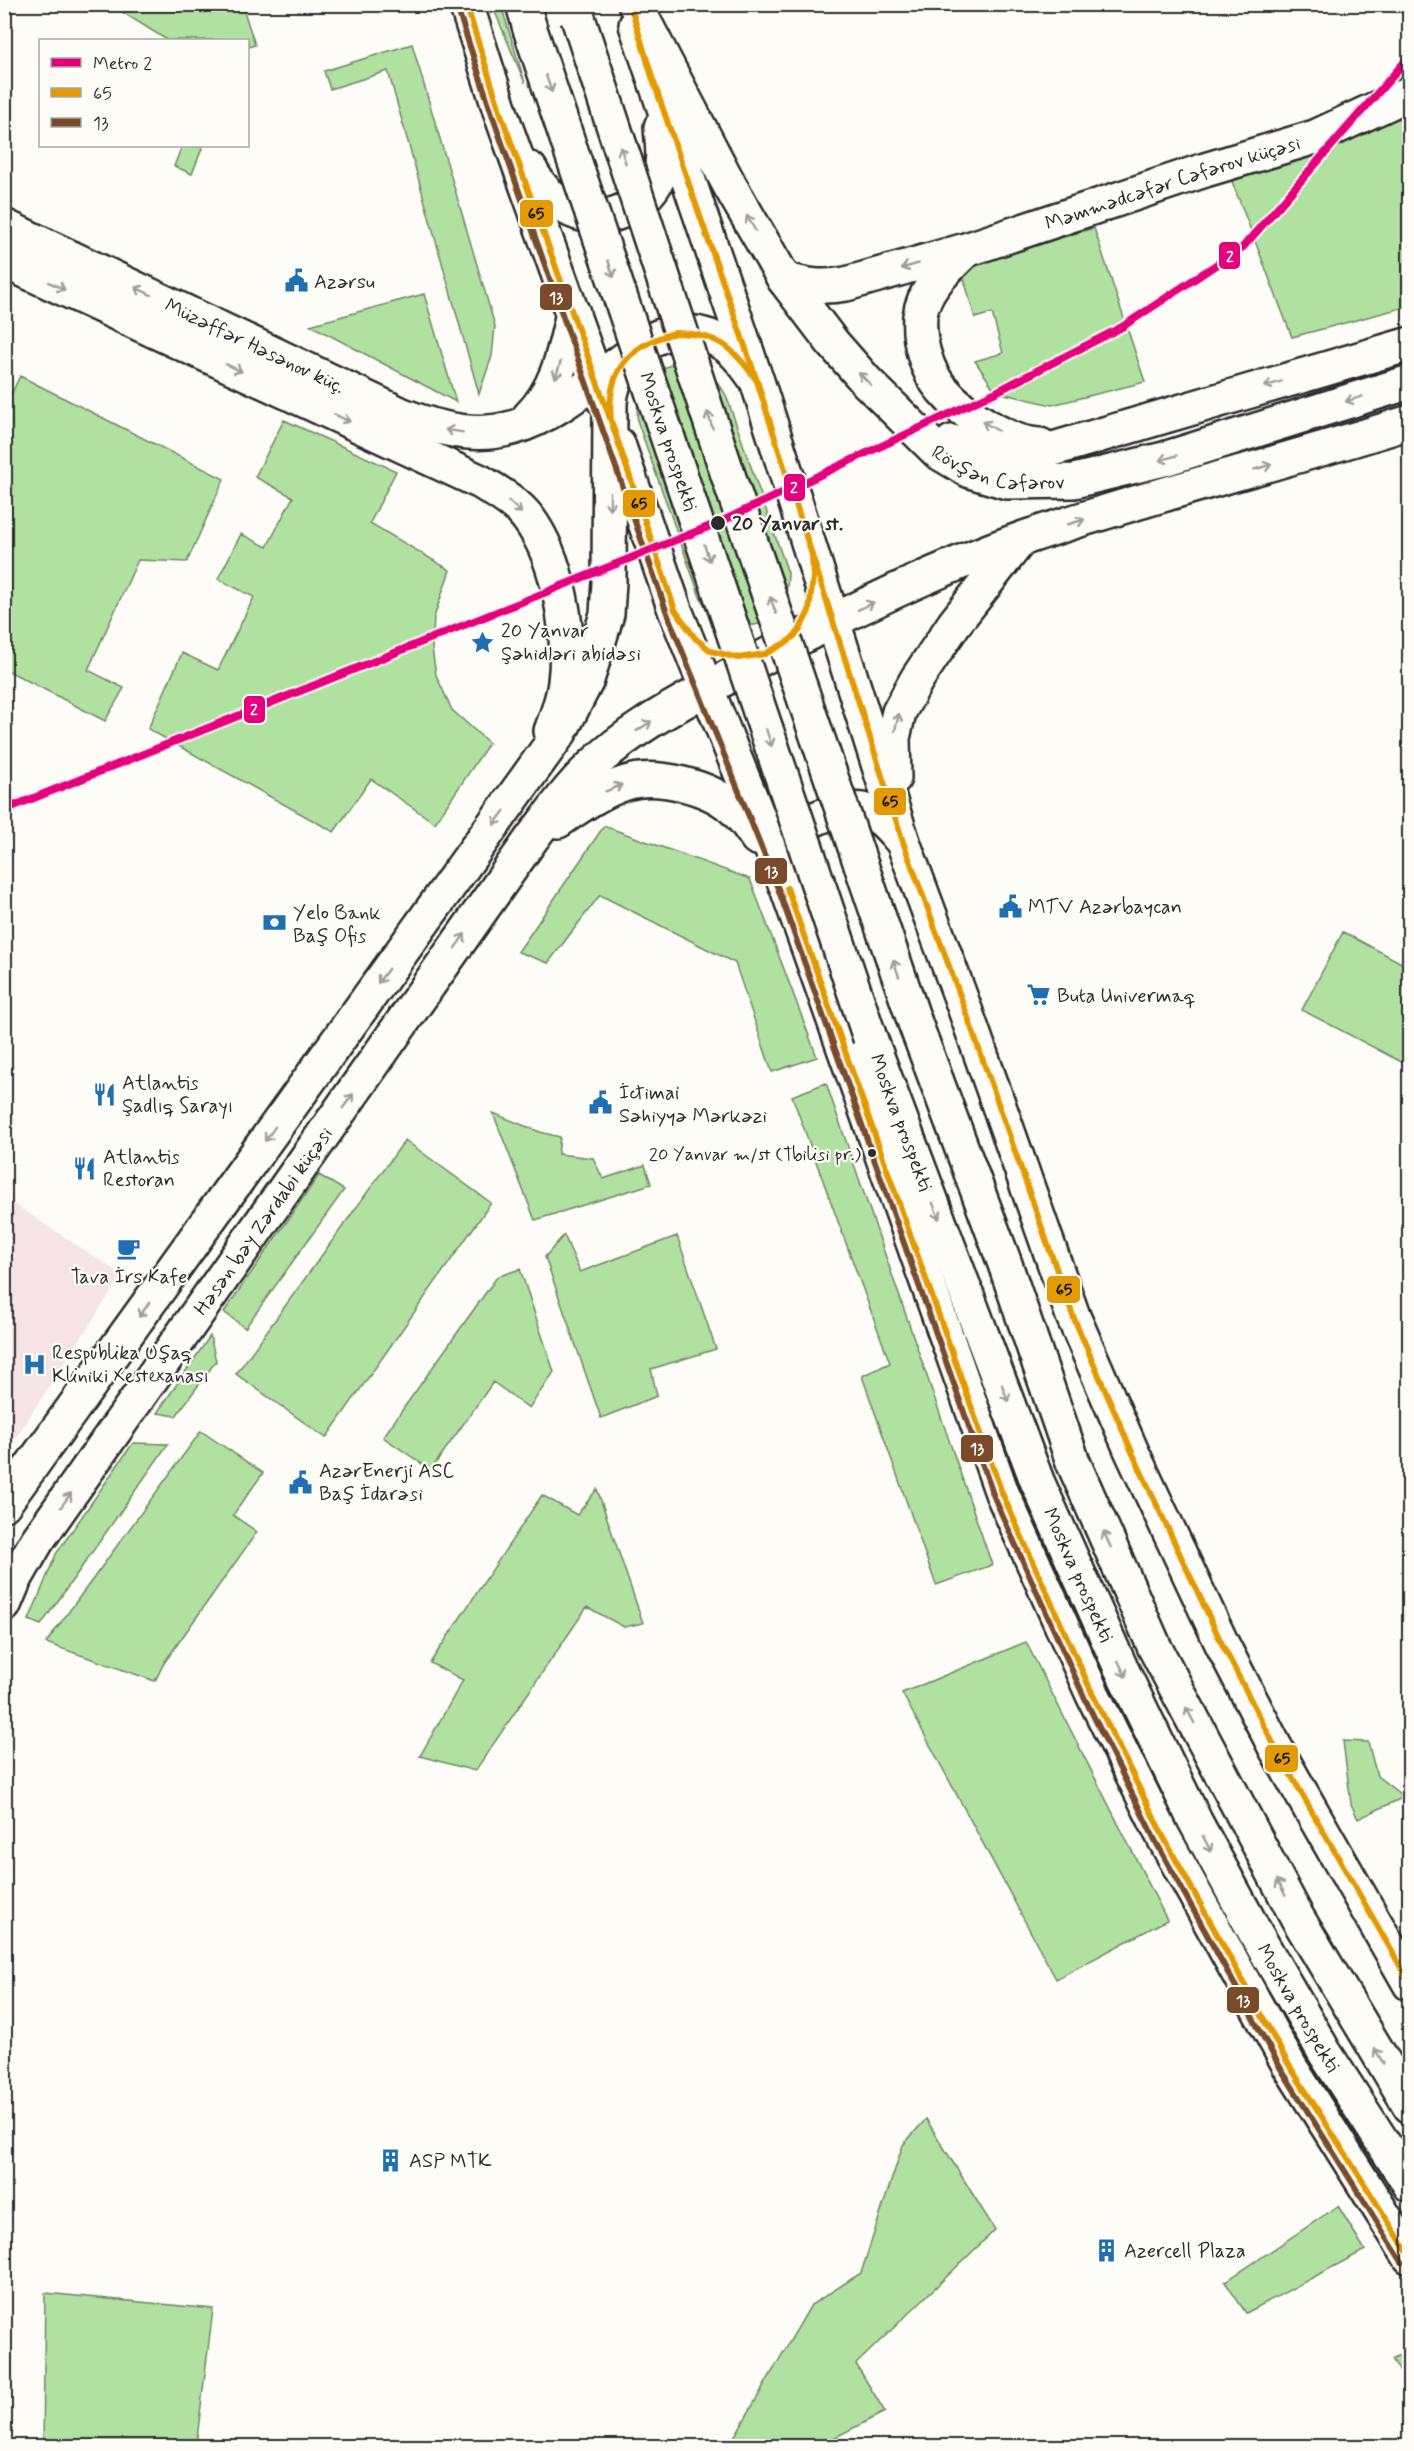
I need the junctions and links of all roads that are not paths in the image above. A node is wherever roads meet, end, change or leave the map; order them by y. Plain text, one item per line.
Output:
1 (466, 4) edge
2 (630, 4) edge
3 (635, 4) edge
4 (576, 11) edge
5 (526, 17) edge
6 (653, 80) junction
7 (1410, 93) edge
8 (502, 117) junction
9 (4, 226) edge
10 (966, 250) junction
11 (4, 261) edge
12 (784, 279) junction
13 (573, 313) junction
14 (1410, 344) edge
15 (626, 358) junction
16 (596, 380) junction
17 (757, 381) junction
18 (1410, 382) edge
19 (890, 403) junction
20 (611, 422) junction
21 (1410, 422) edge
22 (512, 429) junction
23 (1410, 435) edge
24 (1346, 443) junction
25 (1066, 446) junction
26 (1021, 540) junction
27 (812, 551) junction
28 (675, 609) junction
29 (834, 621) junction
30 (776, 651) junction
31 (707, 689) junction
32 (534, 771) junction
33 (530, 841) junction
34 (903, 842) junction
35 (787, 888) junction
36 (4, 1503) edge
37 (4, 1522) edge
38 (37, 1541) junction
39 (4, 1605) edge
40 (1410, 1984) edge
41 (1410, 2106) edge
42 (1410, 2185) edge
43 (1410, 2257) edge

1 - 8 main road
2 - 6 main road
12 -> 3 main road, Rövşən Cəfərov
41 -> 4 main road, Moskva prospekti, bridge
5 -> 42 main road, Moskva prospekti, bridge
6 - 8 main road
6 - 17 main road
7 - 10 main road, Məmmədcəfər Cəfərov küçəsi
8 - 13 main road
22 -> 9 main road, Müzəffər Həsənov küç.
10 -> 12 main road, Məmmədcəfər Cəfərov küçəsi
25 -> 10 main road
11 -> 32 main road, Müzəffər Həsənov küç.
19 -> 12 main road, Rövşən Cəfərov
13 - 16 main road
13 -> 22 main road
14 -> 25 main road
15 - 16 main road, Müzəffər Həsənov küç.
15 - 17 main road, Müzəffər Həsənov küç.
15 - 20 main road
16 - 20 main road
16 - 22 main road, Müzəffər Həsənov küç.
17 - 27 main road
18 -> 19 main road, Rövşən Cəfərov
19 - 25 main road
20 - 28 main road
20 -> 32 main road
21 - 24 main road
23 - 24 main road
26 -> 24 main road
29 -> 26 main road
34 -> 26 main road
27 - 29 main road
27 - 30 main road
28 - 30 main road
28 - 31 main road
29 - 30 main road
29 - 34 main road
30 - 31 main road, Həsən bəy Zərdabi küçəsi
33 -> 31 main road, Həsən bəy Zərdabi küçəsi
31 - 35 main road
32 -> 36 main road
33 -> 35 main road
38 -> 33 main road, Həsən bəy Zərdabi küçəsi
34 - 35 main road
34 - 40 main road
35 - 43 main road
37 - 38 main road
38 - 39 main road, Həsən bəy Zərdabi küçəsi

